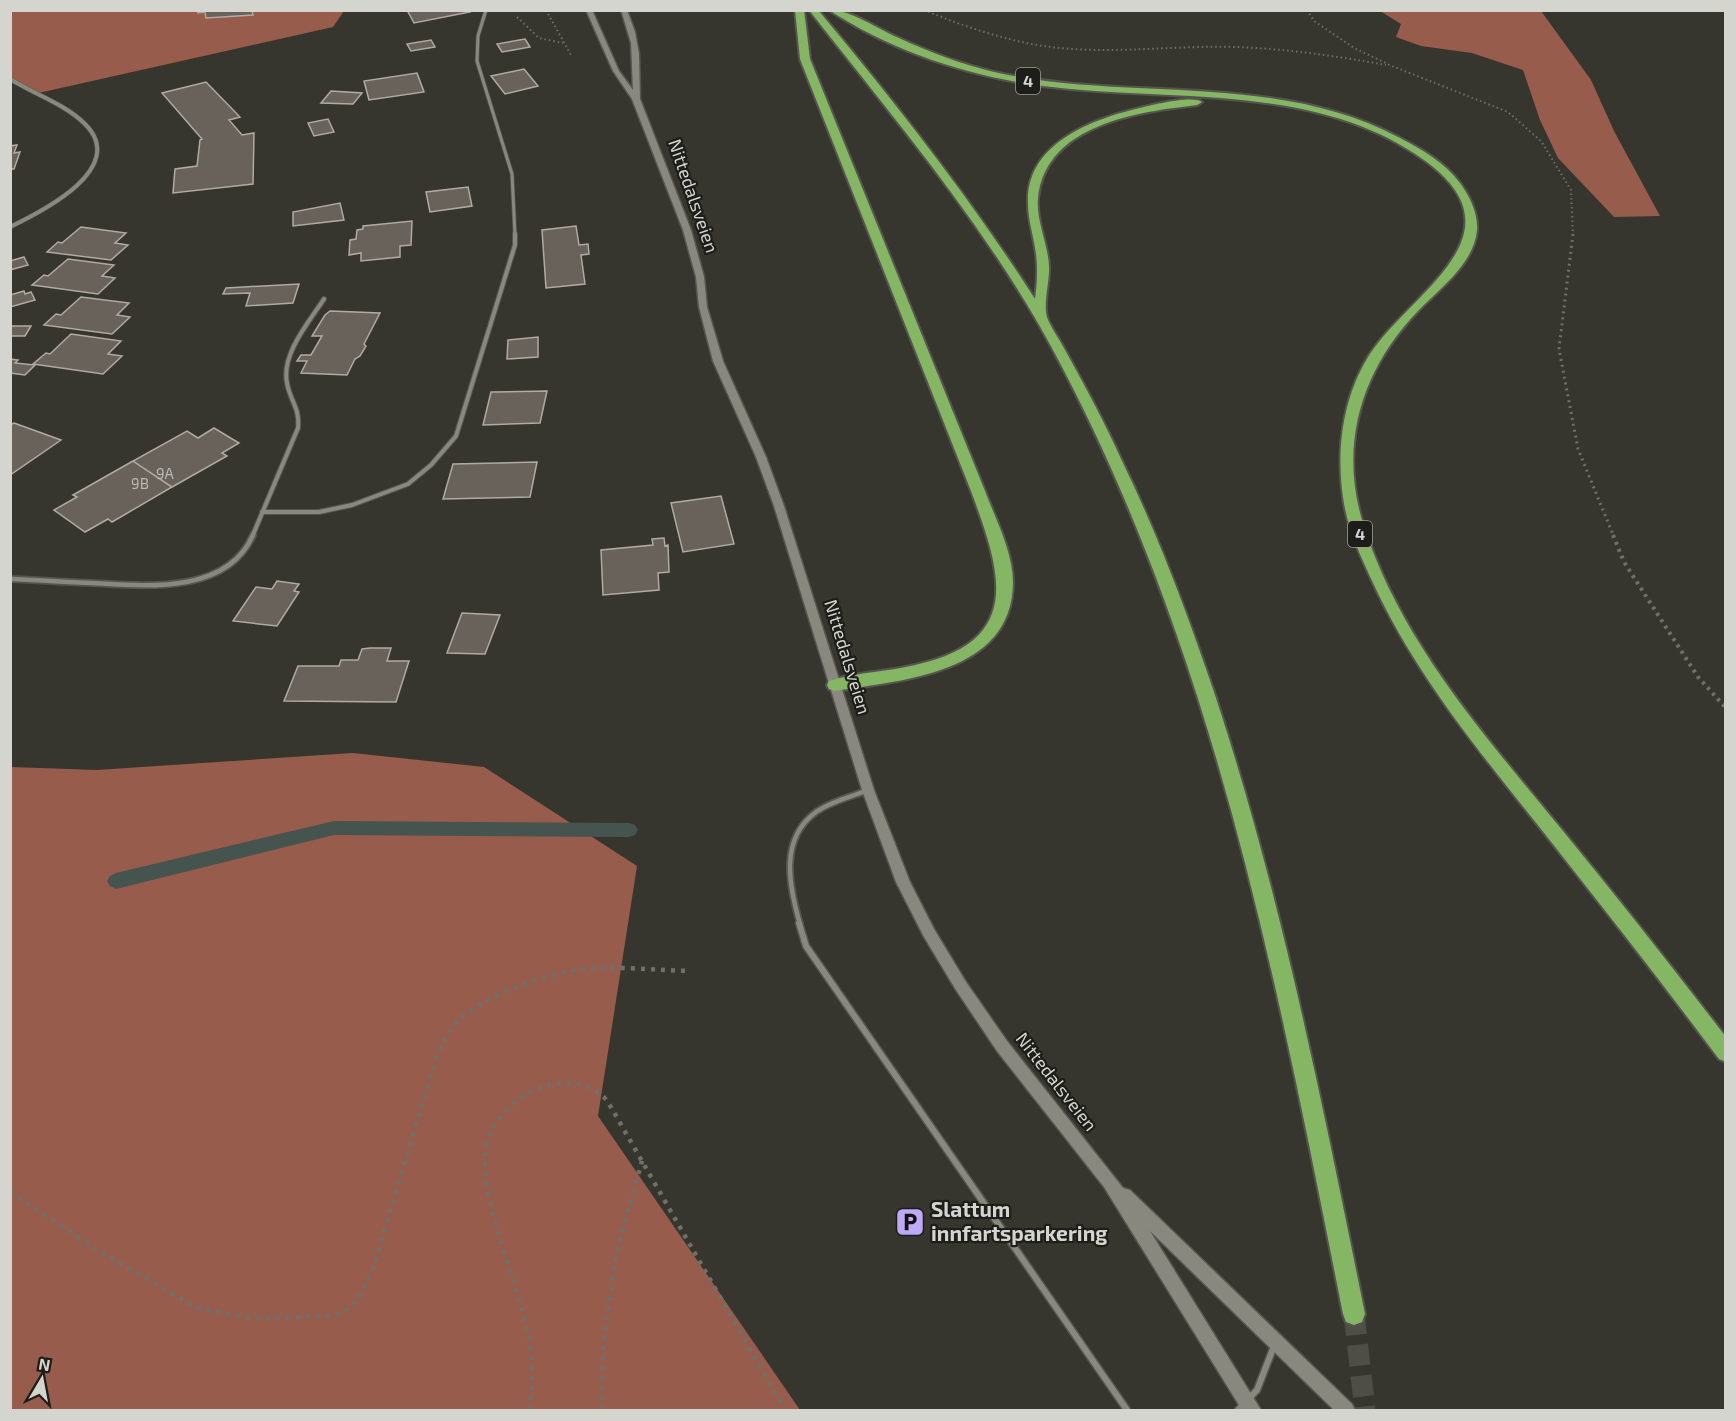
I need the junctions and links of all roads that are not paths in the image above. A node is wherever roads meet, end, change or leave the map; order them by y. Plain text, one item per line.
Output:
1 (486, 10) edge
2 (589, 10) edge
3 (624, 10) edge
4 (799, 10) edge
5 (813, 10) edge
6 (833, 10) edge
7 (10, 79) edge
8 (1236, 98) junction
9 (636, 99) junction
10 (10, 227) edge
11 (324, 299) dead end
12 (1040, 316) junction
13 (262, 512) junction
14 (10, 579) edge
15 (835, 685) junction
16 (868, 790) junction
17 (1725, 1053) edge
18 (1110, 1182) junction
19 (1354, 1314) tunnel mouth
20 (1276, 1341) junction
21 (1246, 1408) edge
22 (1127, 1410) edge
23 (1346, 1410) edge

1 - 13 lane
2 - 9 main road, Nittedalsveien
3 - 9 main road, Nittedalsveien
4 - 15 highway
5 - 12 highway
6 - 8 highway, 4
7 - 10 street
8 - 12 highway, 4
8 - 17 highway, 4
9 - 15 main road, Nittedalsveien
11 - 13 lane
12 - 19 highway
13 - 14 lane
15 - 16 main road, Nittedalsveien
16 - 18 main road, Nittedalsveien
16 - 22 lane
18 - 20 main road, Nittedalsveien
18 - 21 main road, Nittedalsveien
20 - 21 lane
20 - 23 main road, Nittedalsveien

